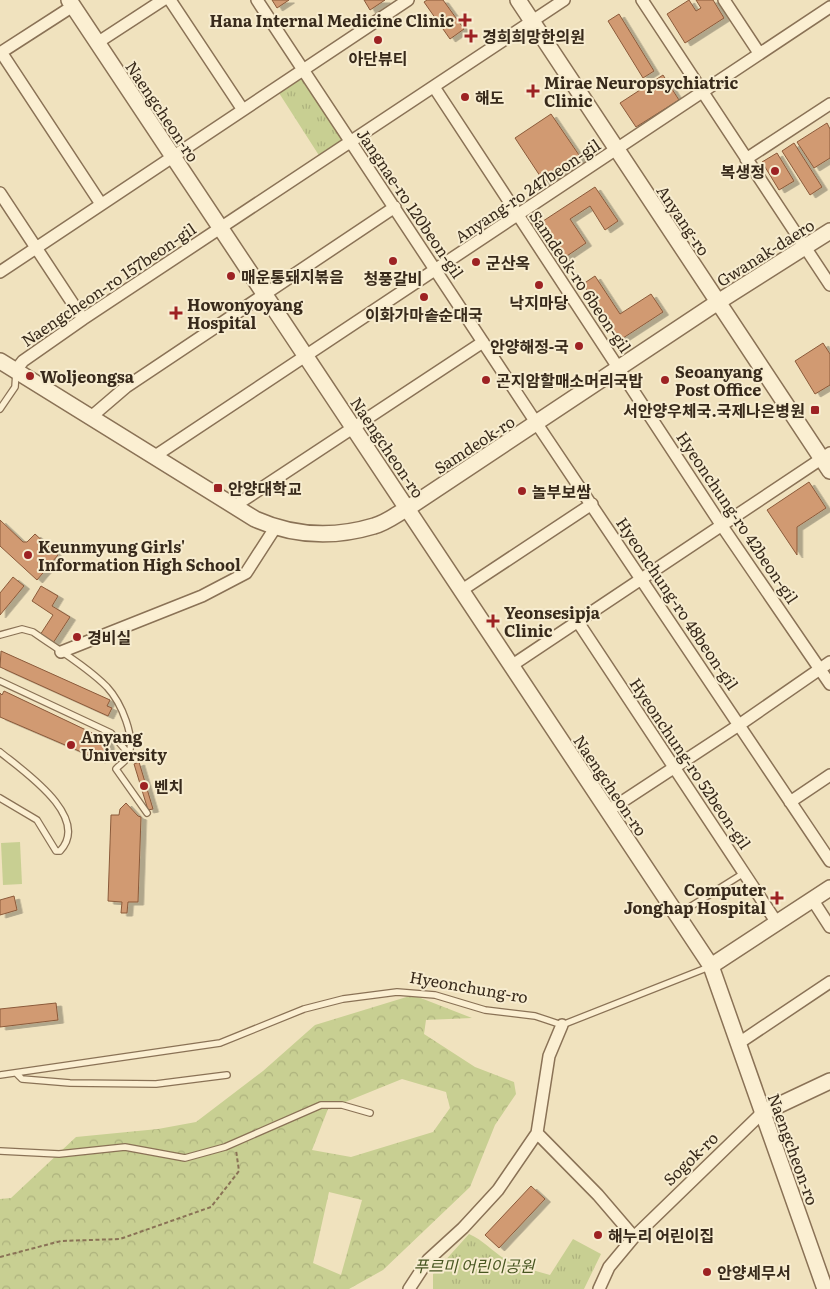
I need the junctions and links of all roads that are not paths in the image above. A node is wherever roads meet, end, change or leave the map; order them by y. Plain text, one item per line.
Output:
1 (163, 0) edge
2 (170, 0) edge
3 (257, 0) edge
4 (408, 0) edge
5 (518, 0) edge
6 (564, 0) edge
7 (642, 0) edge
8 (724, 0) edge
9 (71, 3) edge
10 (830, 7) edge
11 (532, 21) junction
12 (97, 43) junction
13 (0, 53) edge
14 (759, 53) junction
15 (303, 71) junction
16 (434, 87) junction
17 (702, 92) junction
18 (830, 104) edge
19 (244, 110) junction
20 (350, 141) junction
21 (617, 150) junction
22 (173, 156) junction
23 (746, 159) junction
24 (0, 193) edge
25 (101, 204) junction
26 (396, 208) junction
27 (518, 216) junction
28 (220, 228) junction
29 (830, 231) edge
30 (805, 247) junction
31 (37, 248) junction
32 (437, 270) junction
33 (0, 272) edge
34 (830, 285) edge
35 (264, 295) junction
36 (718, 302) junction
37 (83, 318) junction
38 (483, 342) junction
39 (307, 357) junction
40 (0, 361) edge
41 (620, 368) junction
42 (16, 370) junction
43 (0, 409) edge
44 (91, 417) junction
45 (537, 424) junction
46 (354, 428) junction
47 (155, 456) junction
48 (827, 461) edge
49 (592, 504) junction
50 (236, 505) junction
51 (408, 508) junction
52 (722, 526) junction
53 (276, 528) junction
54 (641, 579) junction
55 (462, 590) junction
56 (578, 622) junction
57 (0, 635) edge
58 (61, 652) junction
59 (830, 662) edge
60 (511, 666) junction
61 (820, 669) junction
62 (0, 681) edge
63 (830, 684) edge
64 (740, 726) junction
65 (0, 752) edge
66 (128, 753) junction
67 (674, 768) junction
68 (830, 775) edge
69 (0, 798) edge
70 (790, 802) junction
71 (608, 811) junction
72 (147, 813) dead end
73 (830, 861) edge
74 (744, 872) junction
75 (830, 888) edge
76 (812, 899) junction
77 (677, 915) junction
78 (777, 923) junction
79 (830, 927) edge
80 (711, 966) junction
81 (830, 982) edge
82 (562, 1025) junction
83 (739, 1043) junction
84 (17, 1074) junction
85 (0, 1075) edge
86 (228, 1075) dead end
87 (830, 1081) edge
88 (370, 1113) dead end
89 (762, 1113) junction
90 (537, 1133) junction
91 (0, 1151) edge
92 (634, 1237) junction
93 (409, 1289) edge
94 (599, 1289) edge
95 (825, 1289) edge

1 - 12 street
2 - 19 street
3 - 15 street, Jangnae-ro 120beon-gil
4 - 15 street
5 - 11 street, Anyang-ro
6 - 11 street, Naengcheon-ro 157beon-gil
7 - 17 street
8 - 14 street
9 - 12 street, Naengcheon-ro
9 - 13 street
10 - 14 street, Anyang-ro 247beon-gil
11 - 16 street, Naengcheon-ro 157beon-gil
11 - 21 street, Anyang-ro
12 - 22 street, Naengcheon-ro
13 - 25 street
14 - 17 street, Anyang-ro 247beon-gil
15 - 19 street
15 - 20 street, Jangnae-ro 120beon-gil
16 - 20 street, Naengcheon-ro 157beon-gil
16 - 27 street, Samdeok-ro 6beon-gil
17 - 21 street, Anyang-ro 247beon-gil
17 - 23 street
18 - 23 street
19 - 22 street
20 - 26 street, Jangnae-ro 120beon-gil
20 - 28 street, Naengcheon-ro 157beon-gil
21 - 27 street, Anyang-ro 247beon-gil
21 - 36 street, Anyang-ro
22 - 25 street
22 - 28 street, Naengcheon-ro
23 - 30 street
24 - 31 street
25 - 31 street
26 - 32 street, Jangnae-ro 120beon-gil
26 - 35 street
27 - 32 street, Anyang-ro 247beon-gil
27 - 41 street, Samdeok-ro 6beon-gil
28 - 35 street, Naengcheon-ro
28 - 37 street, Naengcheon-ro 157beon-gil
29 - 30 street, Gwanak-daero
30 - 34 street
30 - 36 street, Gwanak-daero
31 - 33 street
31 - 37 street
32 - 38 street, Jangnae-ro 120beon-gil
32 - 39 street, Anyang-ro 247beon-gil
35 - 39 street, Naengcheon-ro
35 - 44 street
36 - 41 street, Samdeok-ro
36 - 48 street, Anyang-ro
37 - 42 street, Naengcheon-ro 157beon-gil
38 - 45 street, Jangnae-ro 120beon-gil
38 - 46 street
39 - 46 street, Naengcheon-ro
39 - 47 street, Anyang-ro 247beon-gil
40 - 42 street, Samdeok-ro
41 - 45 street, Samdeok-ro
41 - 52 street, Hyeonchung-ro 42beon-gil
42 - 43 lane
42 - 44 street, Samdeok-ro
44 - 47 street, Samdeok-ro
45 - 49 street, Hyeonchung-ro 48beon-gil
45 - 51 street, Samdeok-ro
46 - 50 street
46 - 51 street, Naengcheon-ro
47 - 50 street, Samdeok-ro
48 - 52 street
49 - 54 street, Hyeonchung-ro 48beon-gil
49 - 55 street
50 - 53 street, Samdeok-ro
51 - 53 street, Samdeok-ro
51 - 55 street, Naengcheon-ro
52 - 54 street
52 - 61 street, Hyeonchung-ro 42beon-gil
53 - 58 street
54 - 56 street
54 - 64 street, Hyeonchung-ro 48beon-gil
55 - 60 street, Naengcheon-ro
56 - 60 street
56 - 67 street, Hyeonchung-ro 52beon-gil
57 - 58 lane
58 - 66 lane
59 - 61 street
60 - 71 street, Naengcheon-ro
61 - 63 street, Hyeonchung-ro 42beon-gil
61 - 64 street
62 - 66 lane
64 - 67 street
64 - 70 street, Hyeonchung-ro 48beon-gil
65 - 69 lane
66 - 72 lane
67 - 71 street
67 - 74 street, Hyeonchung-ro 52beon-gil
68 - 70 street
70 - 73 street, Hyeonchung-ro 48beon-gil
71 - 77 street, Naengcheon-ro
74 - 77 lane
74 - 78 street, Hyeonchung-ro 52beon-gil
75 - 76 street
76 - 78 street
76 - 79 street
77 - 80 street, Naengcheon-ro
78 - 80 street
80 - 82 lane
80 - 83 street, Naengcheon-ro
81 - 83 street
82 - 84 lane, Hyeonchung-ro
82 - 90 street
83 - 89 street, Naengcheon-ro
84 - 85 lane, Hyeonchung-ro
84 - 86 lane, Hyeonchung-ro
87 - 89 street, Sogok-ro
88 - 91 lane
89 - 92 street, Sogok-ro
89 - 95 street, Naengcheon-ro
90 - 92 street
90 - 93 street
92 - 94 street, Sogok-ro

